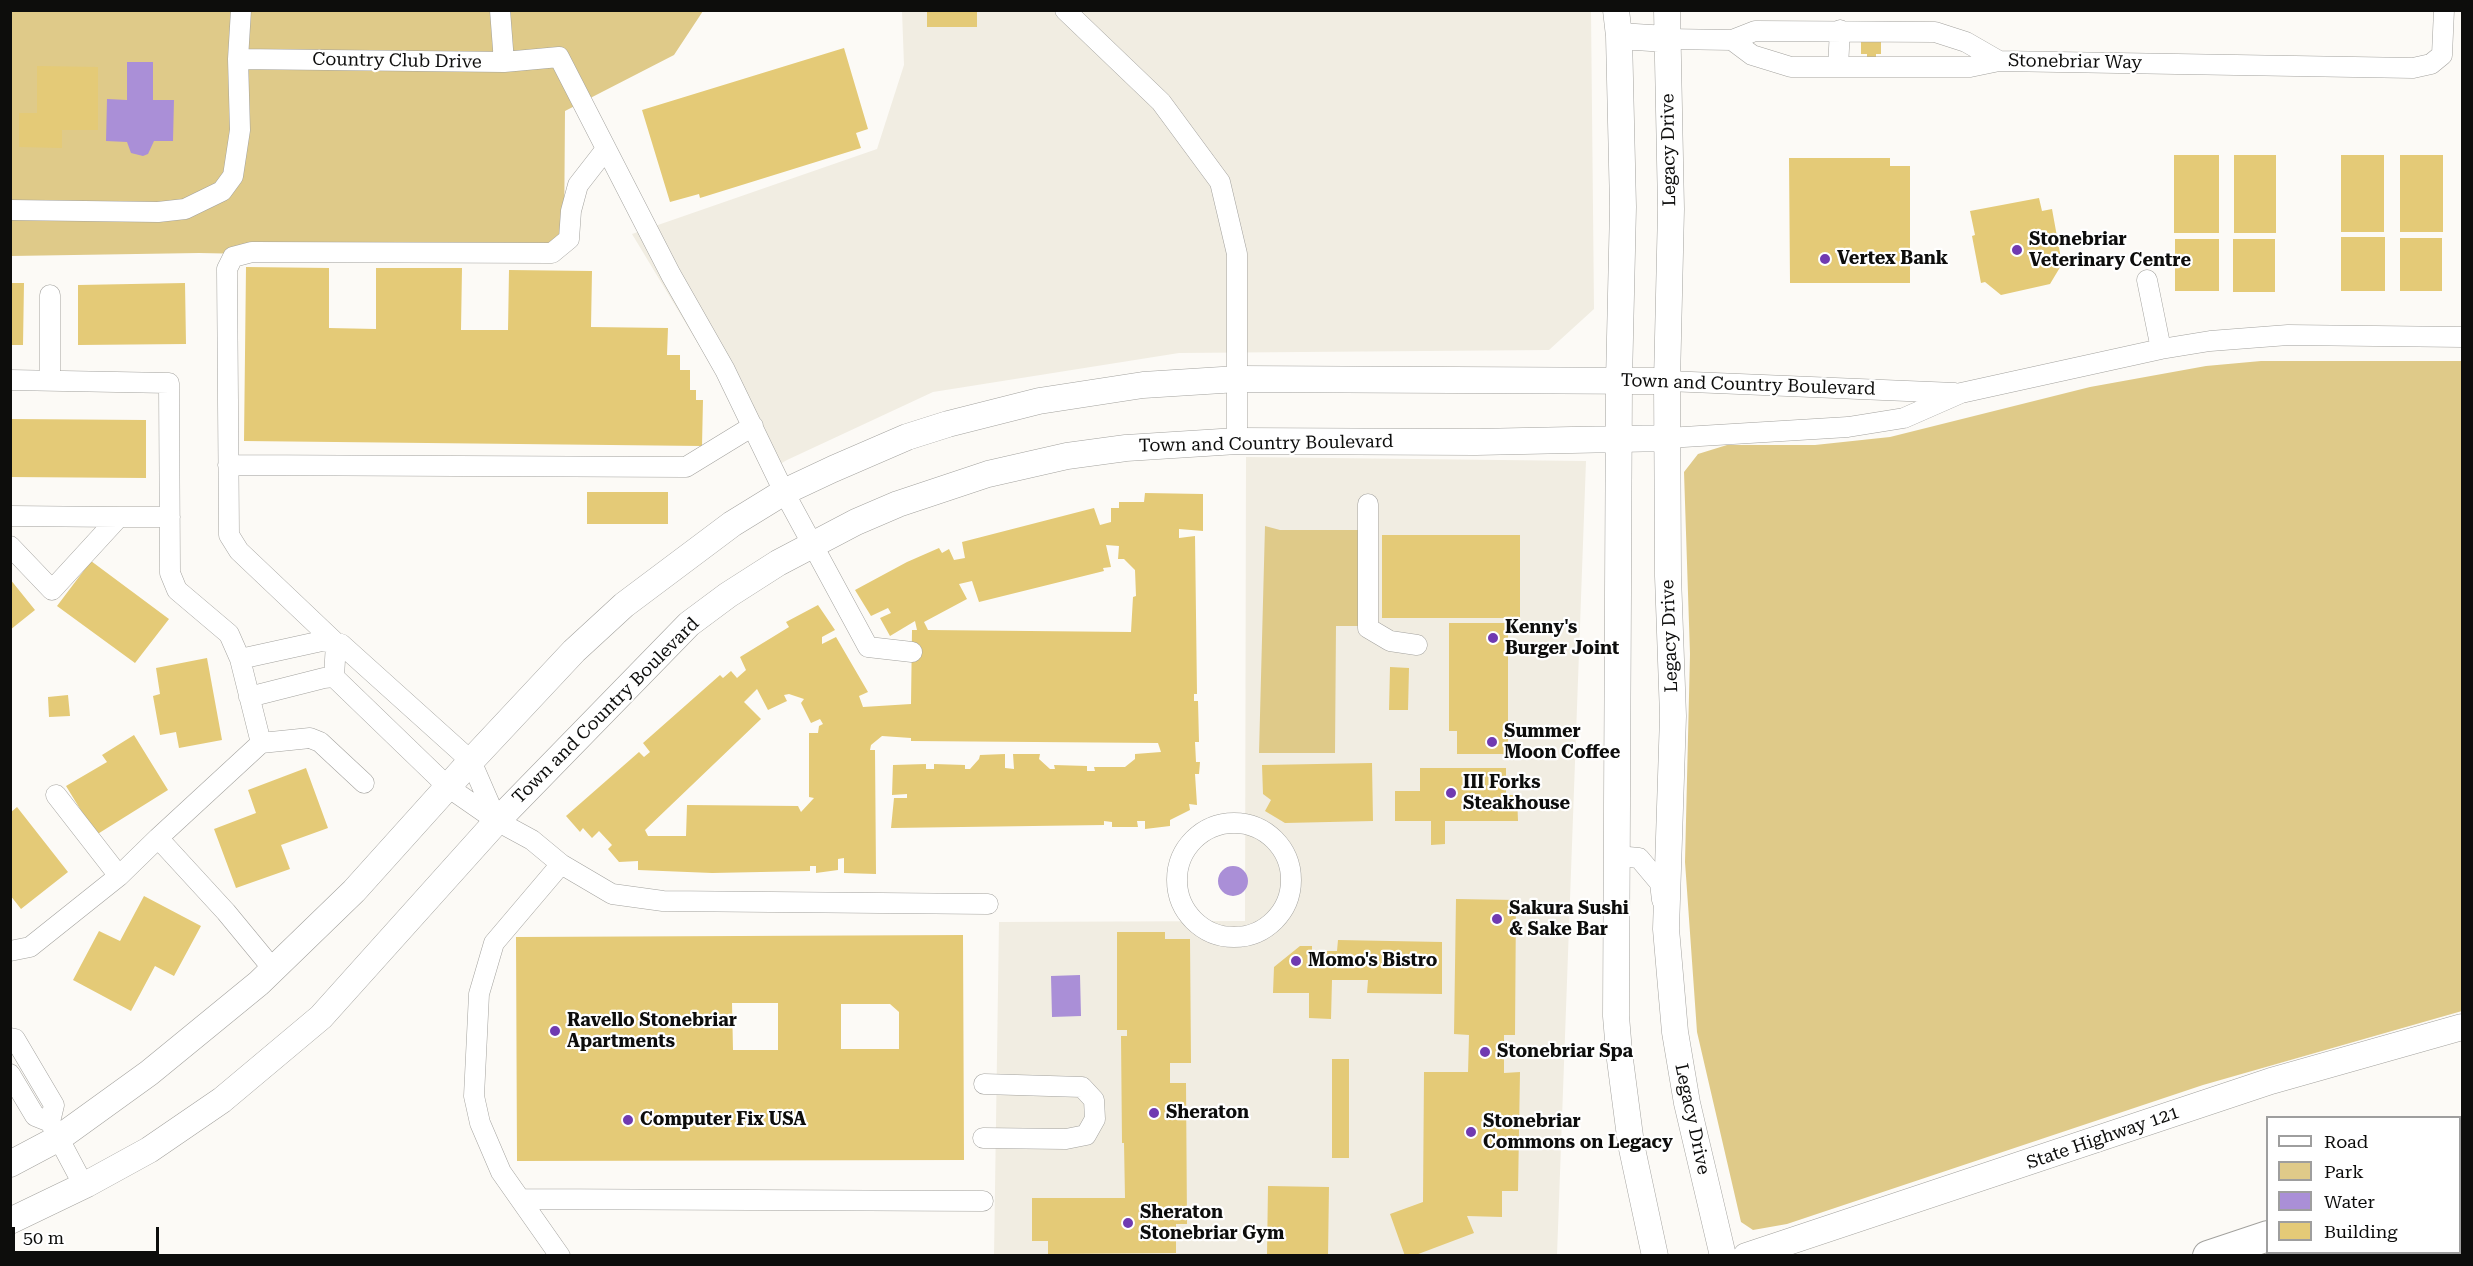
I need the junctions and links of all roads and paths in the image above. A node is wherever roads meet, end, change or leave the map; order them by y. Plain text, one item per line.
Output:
1 (241, 10) edge
2 (500, 10) edge
3 (1065, 10) edge
4 (1616, 10) edge
5 (1667, 10) edge
6 (2444, 10) edge
7 (1840, 30) junction
8 (1619, 36) junction
9 (1667, 39) junction
10 (1732, 40) junction
11 (238, 59) junction
12 (1999, 61) junction
13 (504, 62) junction
14 (1838, 67) junction
15 (606, 150) junction
16 (10, 210) edge
17 (2147, 280) dead end
18 (50, 295) dead end
19 (2463, 337) edge
20 (2160, 349) junction
21 (1238, 379) junction
22 (10, 380) edge
23 (50, 380) junction
24 (1619, 381) junction
25 (1667, 381) junction
26 (1961, 393) junction
27 (753, 426) junction
28 (1619, 438) junction
29 (1667, 438) junction
30 (1237, 441) junction
31 (228, 465) junction
32 (784, 492) junction
33 (1368, 504) dead end
34 (10, 516) edge
35 (119, 517) junction
36 (170, 517) junction
37 (812, 544) junction
38 (10, 546) edge
39 (336, 643) junction
40 (1417, 645) dead end
41 (912, 652) dead end
42 (240, 659) junction
43 (334, 677) junction
44 (249, 697) junction
45 (261, 743) junction
46 (471, 761) junction
47 (364, 783) dead end
48 (448, 787) junction
49 (56, 795) dead end
50 (497, 820) junction
51 (1234, 822) joint
52 (158, 838) junction
53 (1617, 856) junction
54 (561, 864) junction
55 (119, 876) junction
56 (988, 904) dead end
57 (1666, 929) junction
58 (10, 951) edge
59 (273, 969) junction
60 (2463, 1027) edge
61 (10, 1038) edge
62 (10, 1074) edge
63 (984, 1084) dead end
64 (55, 1130) junction
65 (983, 1138) dead end
66 (10, 1164) edge
67 (84, 1186) junction
68 (521, 1199) junction
69 (983, 1201) dead end
70 (10, 1221) edge
71 (1816, 1232) junction
72 (2266, 1237) edge
73 (560, 1256) edge
74 (1655, 1256) edge
75 (1722, 1256) edge
76 (1746, 1256) edge
77 (1796, 1256) edge
78 (2208, 1256) edge

1 - 11 street
2 - 13 street, Country Club Drive
3 - 21 street
4 - 8 main road
5 - 9 main road, Legacy Drive
6 - 12 street, Stonebriar Way
7 - 10 street, Stonebriar Way
7 - 12 street, Stonebriar Way
7 - 14 street
8 - 9 main road
8 - 24 main road
9 - 10 street, Stonebriar Way
9 - 25 main road, Legacy Drive
10 - 14 street
11 - 13 street, Country Club Drive
11 - 16 street
12 - 14 street
13 - 15 street
15 - 27 street
15 - 31 street
17 - 20 street
18 - 23 street
19 - 20 street, Town and Country Boulevard
20 - 26 street, Town and Country Boulevard
21 - 24 main road, Town and Country Boulevard
21 - 30 street
21 - 32 main road, Town and Country Boulevard
22 - 23 street
23 - 36 street
24 - 25 main road, Town and Country Boulevard
24 - 28 main road
25 - 26 street, Town and Country Boulevard
25 - 29 main road, Legacy Drive
26 - 29 street, Town and Country Boulevard
27 - 31 street
27 - 32 street
28 - 29 main road, Town and Country Boulevard
28 - 30 main road, Town and Country Boulevard
28 - 53 main road
29 - 57 main road, Legacy Drive
30 - 37 main road, Town and Country Boulevard
31 - 39 street
32 - 37 street
32 - 46 main road, Town and Country Boulevard
33 - 40 street
34 - 35 street
35 - 36 street
35 - 38 street
36 - 42 street
37 - 41 street
37 - 50 main road, Town and Country Boulevard
39 - 42 street
39 - 43 street
39 - 46 street
42 - 44 street
43 - 44 street
43 - 48 street
44 - 45 street
45 - 47 street
45 - 52 street
46 - 48 main road, Town and Country Boulevard
46 - 50 street
48 - 50 street
48 - 59 main road, Town and Country Boulevard
49 - 55 street
50 - 54 street
50 - 67 main road, Town and Country Boulevard
51 - 51 street
52 - 55 street
52 - 59 street
53 - 57 street
53 - 74 main road
54 - 56 street
54 - 68 street
55 - 58 street
57 - 75 main road, Legacy Drive
59 - 64 main road, Town and Country Boulevard
60 - 71 main road, State Highway 121
61 - 64 street
62 - 64 street
63 - 65 street
64 - 66 main road, Town and Country Boulevard
64 - 67 street
67 - 70 main road, Town and Country Boulevard
68 - 69 street
68 - 73 street
71 - 76 main road, State Highway 121
71 - 77 main road
72 - 78 highway

